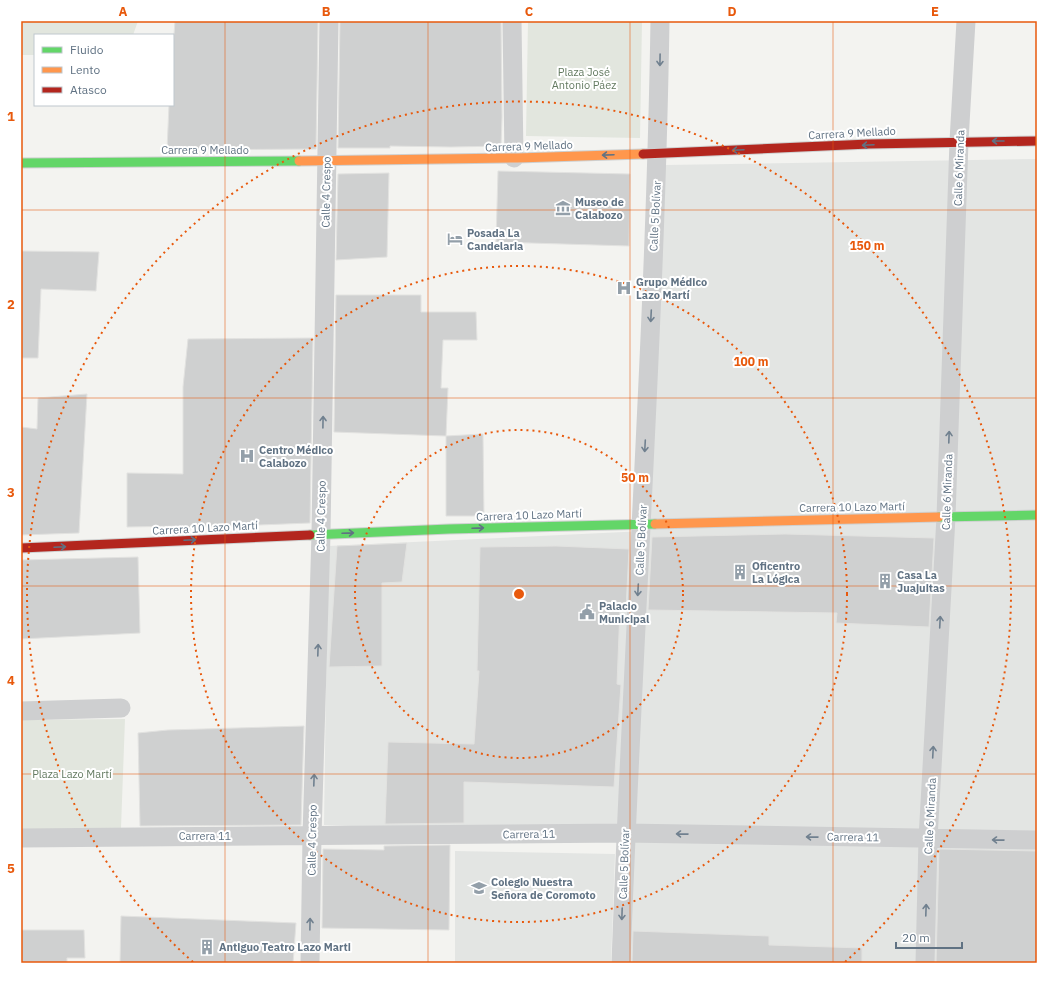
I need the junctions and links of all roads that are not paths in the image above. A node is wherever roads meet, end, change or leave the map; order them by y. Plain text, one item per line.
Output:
1 (329, 21) edge
2 (512, 21) edge
3 (660, 21) edge
4 (966, 21) edge
5 (959, 141) junction
6 (1037, 141) edge
7 (658, 154) junction
8 (514, 158) junction
9 (326, 162) junction
10 (21, 163) edge
11 (1037, 514) edge
12 (946, 517) junction
13 (642, 524) junction
14 (321, 534) junction
15 (21, 548) edge
16 (121, 708) dead end
17 (21, 711) edge
18 (625, 833) junction
19 (312, 836) junction
20 (21, 838) edge
21 (928, 839) junction
22 (1037, 840) edge
23 (310, 963) edge
24 (621, 963) edge
25 (925, 963) edge

1 - 9 street, Calle 4 Crespo
2 - 8 street
3 -> 7 street, Calle 5 Bolívar
4 - 5 street, Calle 6 Miranda
6 -> 5 street, Carrera 9 Mellado
5 -> 7 street, Carrera 9 Mellado
12 -> 5 street, Calle 6 Miranda
7 -> 8 street, Carrera 9 Mellado
7 -> 13 street, Calle 5 Bolívar
8 - 9 street, Carrera 9 Mellado
9 - 10 street, Carrera 9 Mellado
14 -> 9 street, Calle 4 Crespo
11 - 12 street, Carrera 10 Lazo Martí
12 - 13 street, Carrera 10 Lazo Martí
21 -> 12 street, Calle 6 Miranda
14 -> 13 street, Carrera 10 Lazo Martí
13 -> 18 street, Calle 5 Bolívar
15 -> 14 street, Carrera 10 Lazo Martí
19 -> 14 street, Calle 4 Crespo
16 - 17 street
18 - 19 street, Carrera 11
21 -> 18 street, Carrera 11
18 -> 24 street, Calle 5 Bolívar
19 - 20 street, Carrera 11
23 -> 19 street, Calle 4 Crespo
22 -> 21 street, Carrera 11
25 -> 21 street, Calle 6 Miranda

